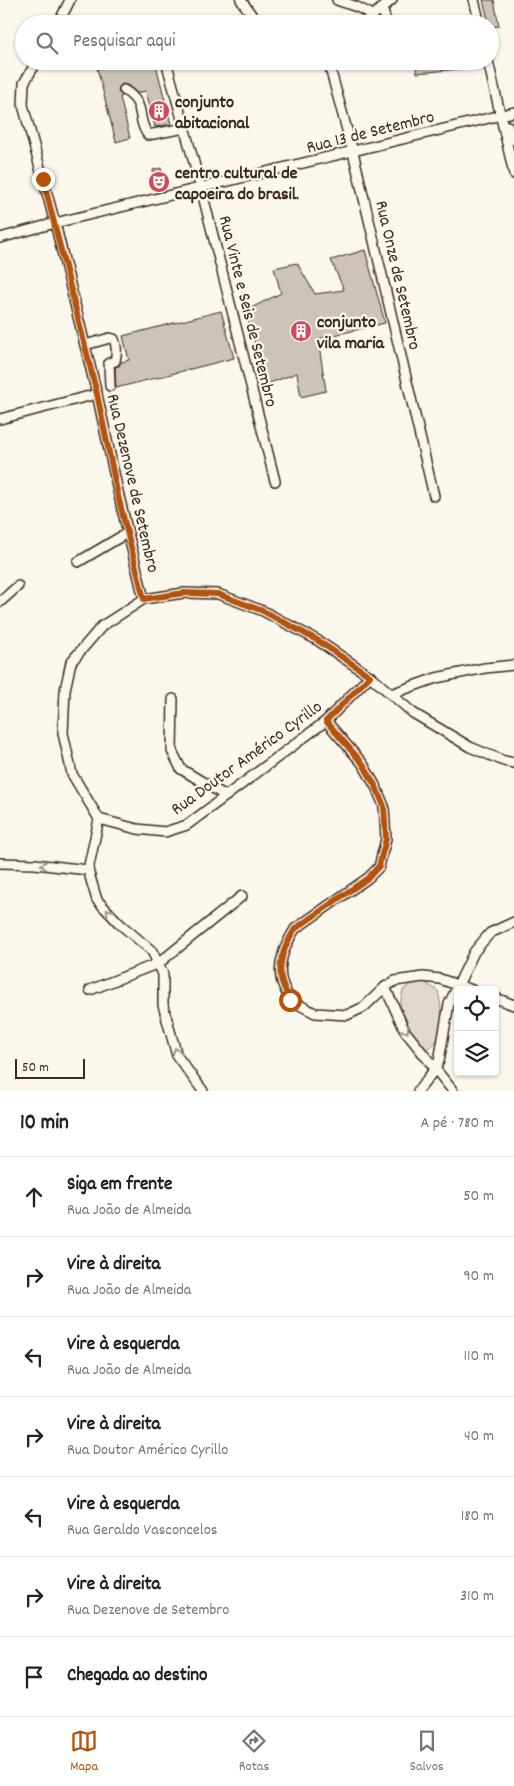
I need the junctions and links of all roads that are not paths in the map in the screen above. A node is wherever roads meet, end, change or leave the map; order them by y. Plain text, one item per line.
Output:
1 (70, 0) edge
2 (241, 0) edge
3 (337, 0) edge
4 (392, 0) edge
5 (474, 0) edge
6 (382, 8) junction
7 (62, 15) edge
8 (252, 15) edge
9 (373, 15) joint
10 (384, 15) edge
11 (478, 15) edge
12 (32, 70) edge
13 (169, 70) edge
14 (331, 70) edge
15 (491, 70) edge
16 (124, 90) dead end
17 (507, 114) edge
18 (185, 128) junction
19 (514, 140) edge
20 (353, 152) junction
21 (514, 174) edge
22 (201, 188) junction
23 (54, 223) junction
24 (0, 238) edge
25 (85, 345) junction
26 (110, 386) dead end
27 (97, 394) junction
28 (0, 419) edge
29 (276, 481) dead end
30 (434, 496) dead end
31 (128, 533) junction
32 (78, 562) dead end
33 (18, 586) dead end
34 (144, 599) junction
35 (0, 602) edge
36 (514, 665) edge
37 (370, 676) junction
38 (391, 694) junction
39 (173, 698) dead end
40 (326, 721) junction
41 (514, 763) edge
42 (226, 796) junction
43 (98, 819) junction
44 (0, 863) edge
45 (88, 870) junction
46 (242, 896) dead end
47 (514, 922) edge
48 (159, 963) junction
49 (459, 985) junction
50 (385, 987) junction
51 (90, 990) dead end
52 (499, 999) edge
53 (514, 1005) edge
54 (435, 1069) junction
55 (202, 1091) edge
56 (418, 1091) edge
57 (453, 1091) edge

1 - 7 street
2 - 8 street
3 - 9 street
4 - 6 street
5 - 11 street
6 - 9 street
6 - 10 street
12 - 23 street, Rua Dezenove de Setembro
13 - 18 street, Rua Vinte e Seis de Setembro
14 - 20 street, Rua Onze de Setembro
15 - 17 street
16 - 18 street
17 - 19 street
17 - 20 street, Rua 13 de Setembro
17 - 21 street
18 - 22 street, Rua Vinte e Seis de Setembro
20 - 22 street, Rua 13 de Setembro
20 - 30 street, Rua Onze de Setembro
22 - 23 street, Rua 13 de Setembro
22 - 29 street, Rua Vinte e Seis de Setembro
23 - 24 street, Rua 13 de Setembro
23 - 25 street, Rua Dezenove de Setembro
25 - 26 street
25 - 27 street, Rua Dezenove de Setembro
27 - 28 street
27 - 31 street, Rua Dezenove de Setembro
31 - 32 street
31 - 34 street, Rua Dezenove de Setembro
33 - 35 street
34 - 37 street
34 - 43 street
36 - 38 street
37 - 38 street
37 - 40 street, Rua Doutor Américo Cyrillo
38 - 41 street
39 - 42 street
40 - 42 street, Rua Doutor Américo Cyrillo
40 - 50 street
42 - 43 street, Rua Doutor Américo Cyrillo
43 - 45 street
45 -> 44 street
48 -> 45 street
46 - 48 street
47 - 49 street
48 - 51 street
55 -> 48 street
49 - 50 street
49 - 54 street
50 -> 54 street
52 - 53 street
54 - 56 street
54 - 57 street

